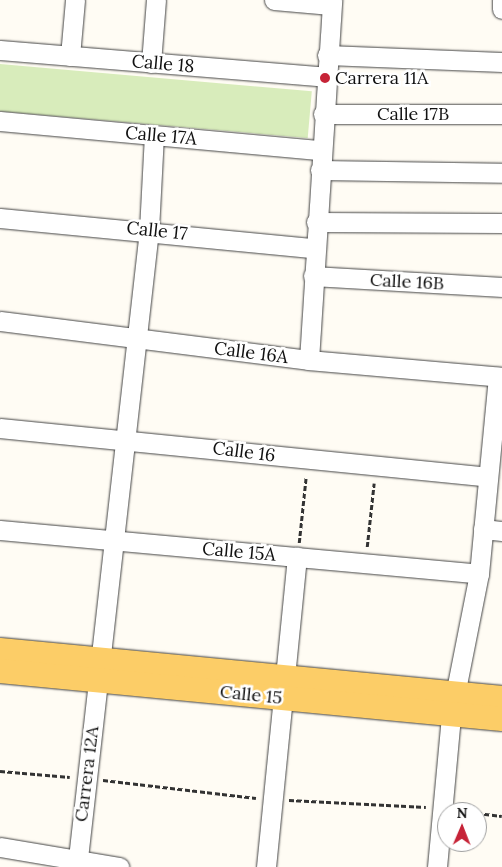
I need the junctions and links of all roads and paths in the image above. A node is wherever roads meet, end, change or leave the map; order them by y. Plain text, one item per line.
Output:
1 (75, 0) edge
2 (156, 0) edge
3 (274, 0) edge
4 (502, 0) edge
5 (332, 3) edge
6 (502, 9) edge
7 (0, 50) edge
8 (327, 55) junction
9 (70, 56) junction
10 (502, 62) edge
11 (152, 63) junction
12 (326, 78) junction
13 (324, 114) junction
14 (502, 114) edge
15 (0, 121) edge
16 (154, 135) junction
17 (321, 150) junction
18 (320, 170) junction
19 (502, 173) edge
20 (0, 218) edge
21 (316, 222) junction
22 (502, 223) edge
23 (149, 230) junction
24 (314, 248) junction
25 (312, 276) junction
26 (502, 287) edge
27 (0, 321) edge
28 (137, 338) junction
29 (309, 360) junction
30 (500, 377) edge
31 (0, 428) edge
32 (126, 438) junction
33 (308, 460) junction
34 (375, 466) junction
35 (488, 477) junction
36 (483, 529) junction
37 (0, 530) edge
38 (502, 531) edge
39 (113, 541) junction
40 (297, 557) junction
41 (366, 563) junction
42 (479, 574) junction
43 (0, 650) edge
44 (100, 669) junction
45 (0, 671) edge
46 (285, 688) junction
47 (502, 698) edge
48 (453, 704) junction
49 (502, 719) edge
50 (0, 772) edge
51 (85, 778) junction
52 (487, 814) edge
53 (502, 816) edge
54 (0, 847) edge
55 (77, 865) edge
56 (119, 867) edge
57 (266, 867) edge
58 (437, 867) edge

1 - 9 street
2 - 11 street
3 - 5 street
4 - 6 street
5 - 8 street
7 - 9 street, Calle 18
8 - 10 street
8 - 12 street
9 - 11 street, Calle 18
11 - 12 street, Calle 18
12 - 13 street
13 - 14 street, Calle 17B
13 - 17 street
15 - 16 street, Calle 17A
16 - 17 street, Calle 17A
16 - 23 street, Carrera 12A
17 - 18 street
18 - 19 street
18 - 21 street
20 - 23 street, Calle 17
21 - 22 street
21 - 24 street
23 - 24 street, Calle 17
23 - 28 street, Carrera 12A
24 - 25 street
25 - 26 street, Calle 16B
25 - 29 street
27 - 28 street, Calle 16A
28 - 29 street, Calle 16A
28 - 32 street, Carrera 12A
29 - 30 street, Calle 16A
30 - 35 street
31 - 32 street, Calle 16
32 - 33 street, Calle 16
32 - 39 street, Carrera 12A
33 - 34 street, Calle 16
33 - 40 path
34 - 35 street, Calle 16
34 - 41 path
35 - 36 street
36 - 38 street
36 - 42 street
37 - 39 street, Calle 15A
39 - 40 street, Calle 15A
39 - 44 street, Carrera 12A
40 - 41 street, Calle 15A
40 - 46 street
41 - 42 street, Calle 15A
42 - 48 street
43 - 44 main road, Calle 15
44 - 45 main road, Calle 15
44 - 46 main road, Calle 15
44 - 51 street, Carrera 12A
46 - 48 main road, Calle 15
46 - 57 street
47 - 48 main road, Calle 15
48 - 49 main road, Calle 15
48 - 58 street
50 - 51 path
51 - 55 street, Carrera 12A
52 - 53 path
54 - 55 street
55 - 56 street

